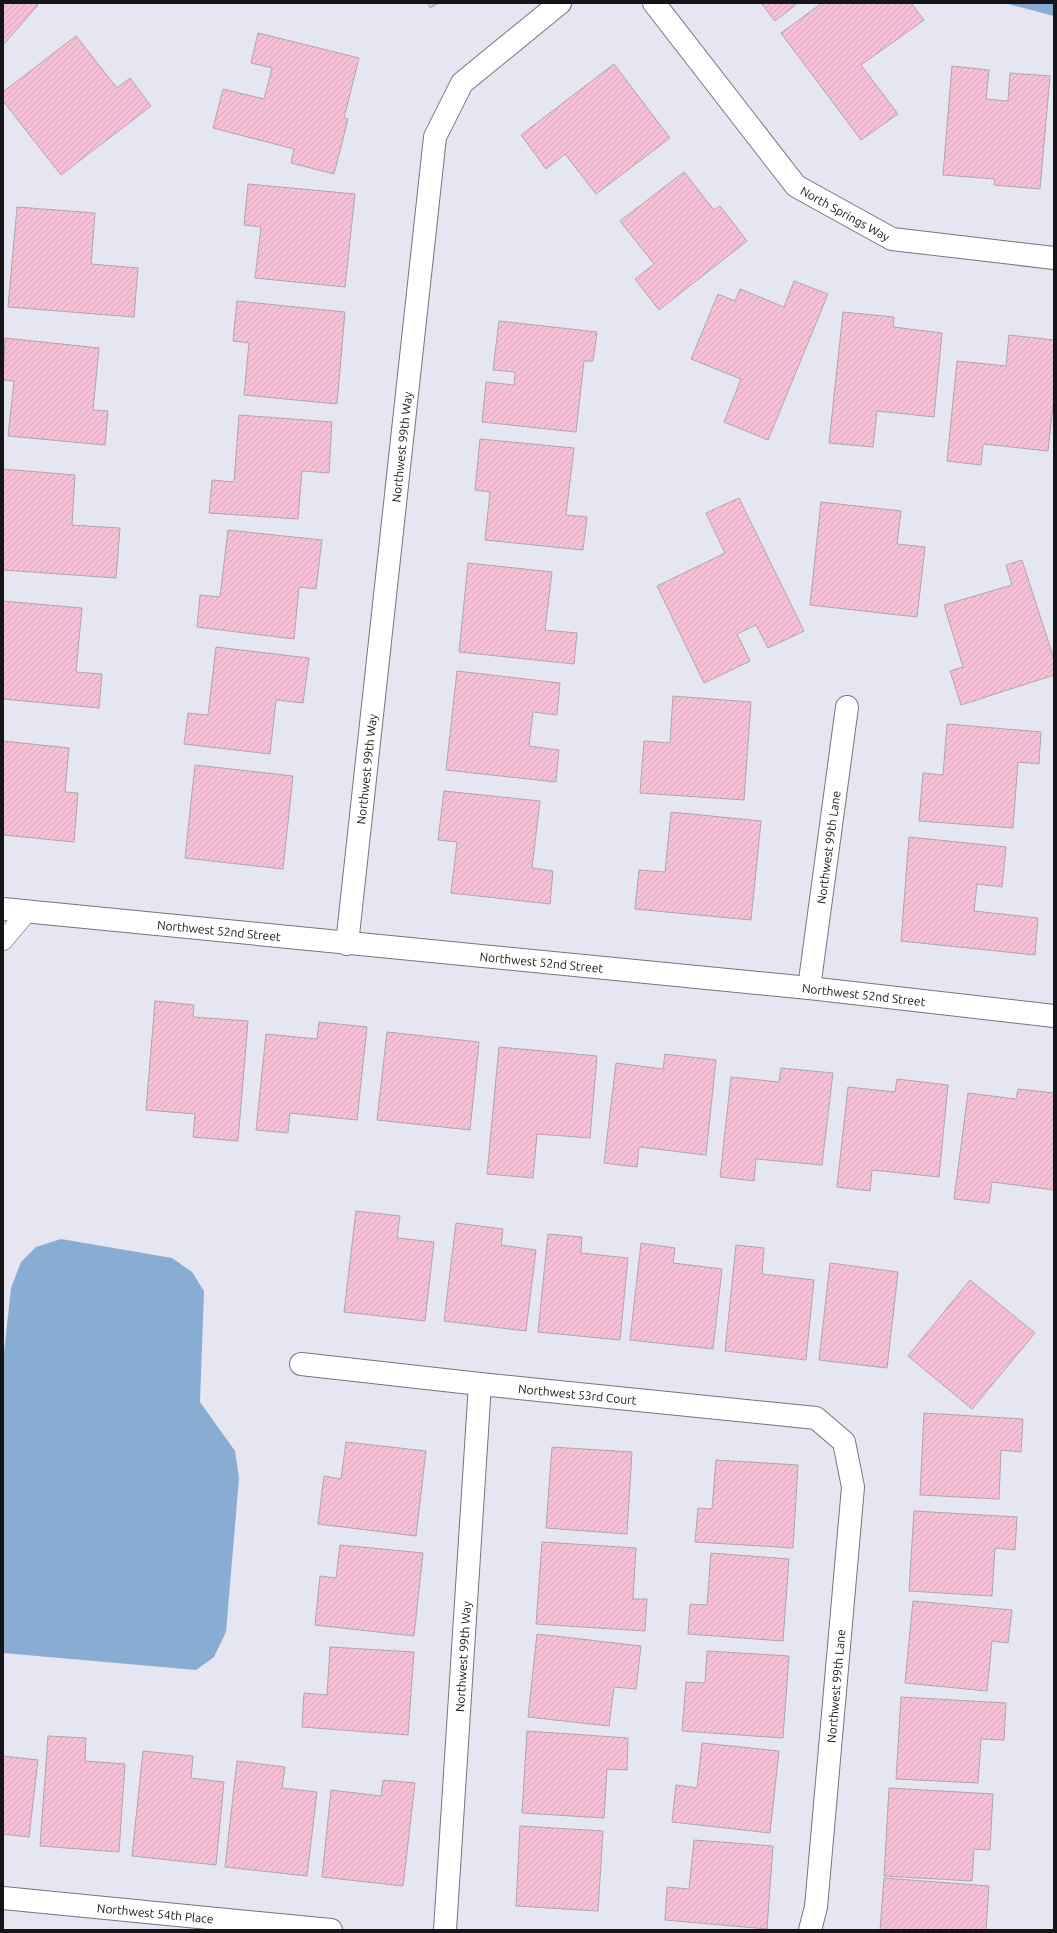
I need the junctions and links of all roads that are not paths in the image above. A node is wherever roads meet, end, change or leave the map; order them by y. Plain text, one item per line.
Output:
1 (560, 3) edge
2 (654, 3) edge
3 (1054, 258) edge
4 (847, 707) dead end
5 (3, 909) edge
6 (28, 911) junction
7 (3, 941) edge
8 (347, 944) junction
9 (809, 988) junction
10 (1054, 1016) edge
11 (301, 1364) dead end
12 (480, 1384) junction
13 (844, 1442) joint
14 (3, 1898) edge
15 (331, 1930) edge
16 (445, 1930) edge
17 (810, 1930) edge

1 - 8 street, Northwest 99th Way
2 - 3 street, North Springs Way
4 - 9 street, Northwest 99th Lane
5 - 6 street, Northwest 52nd Street
6 - 7 lane
6 - 8 street, Northwest 52nd Street
8 - 9 street, Northwest 52nd Street
9 - 10 street, Northwest 52nd Street
11 - 12 street, Northwest 53rd Court
12 - 13 street, Northwest 53rd Court
12 - 16 street, Northwest 99th Way
13 - 17 street, Northwest 99th Lane
14 - 15 street, Northwest 54th Place

